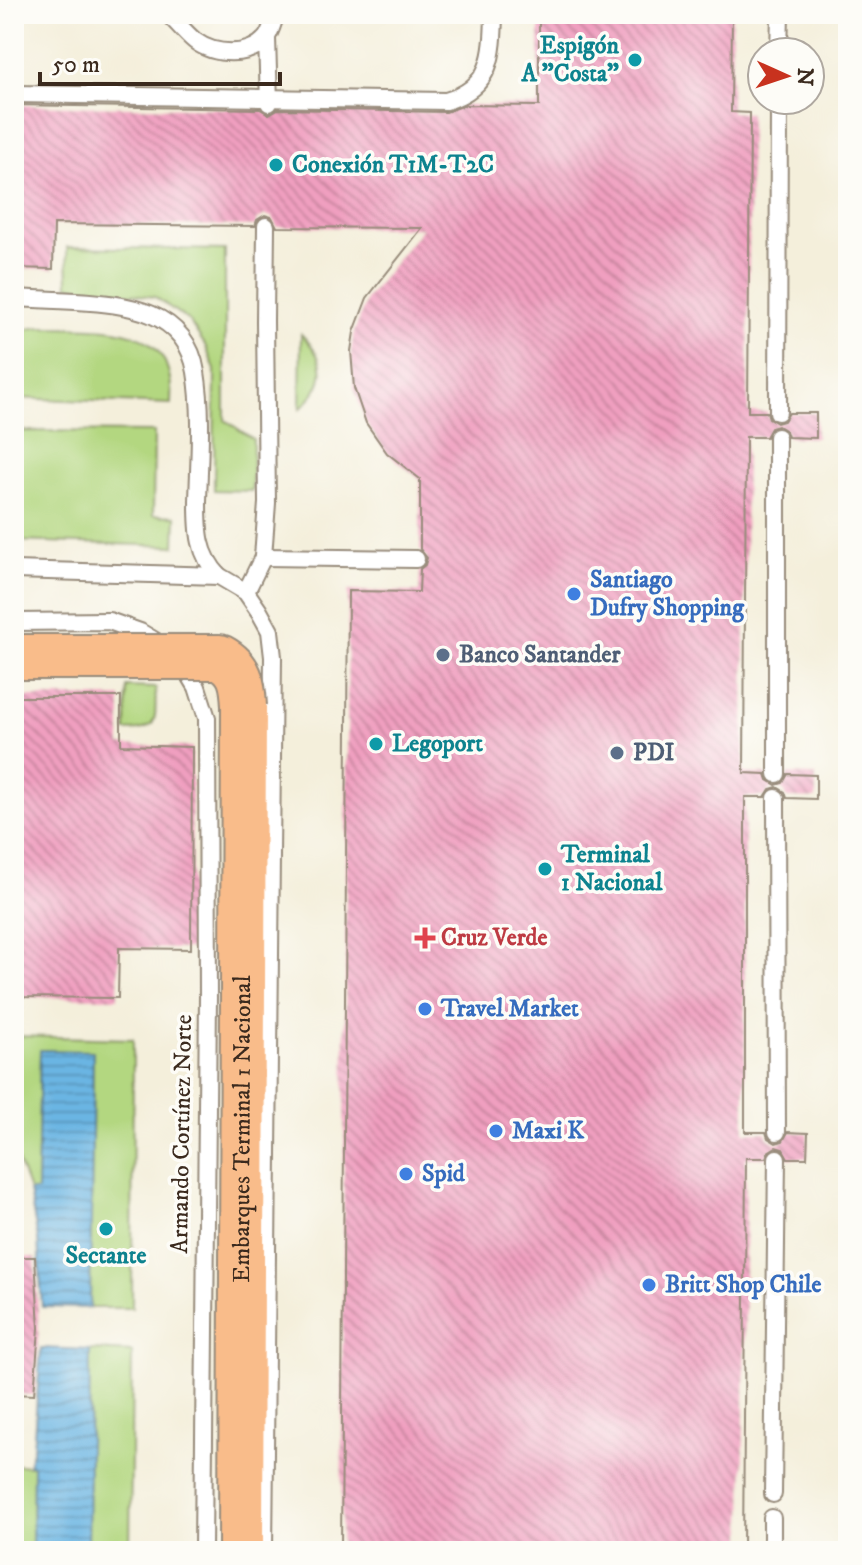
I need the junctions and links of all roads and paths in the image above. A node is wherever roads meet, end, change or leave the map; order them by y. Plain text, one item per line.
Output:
1 (168, 14) edge
2 (276, 14) edge
3 (494, 14) edge
4 (780, 14) edge
5 (779, 36) edge
6 (267, 38) junction
7 (14, 94) edge
8 (269, 101) junction
9 (779, 116) edge
10 (266, 226) dead end
11 (17, 301) edge
12 (778, 412) dead end
13 (777, 437) dead end
14 (263, 557) junction
15 (416, 559) dead end
16 (14, 570) edge
17 (219, 576) junction
18 (246, 592) junction
19 (14, 622) edge
20 (14, 657) edge
21 (226, 712) junction
22 (777, 774) dead end
23 (776, 798) dead end
24 (777, 1132) dead end
25 (777, 1158) dead end
26 (773, 1494) dead end
27 (772, 1518) dead end
28 (203, 1551) edge
29 (241, 1551) edge
30 (264, 1551) edge
31 (772, 1551) edge

1 - 6 lane
2 - 6 lane
3 - 8 lane
4 - 5 lane
6 - 8 lane
7 - 8 lane
9 - 12 lane
10 - 14 lane
11 - 17 lane
13 - 22 lane
14 - 15 lane
14 - 18 lane
16 - 17 lane
17 - 18 lane
18 - 30 lane
19 - 21 lane, Armando Cortínez Norte
20 - 21 highway, Embarques Terminal 1 Nacional, bridge
21 - 28 lane, Armando Cortínez Norte
21 - 29 highway, Embarques Terminal 1 Nacional
23 - 24 lane
25 - 26 lane
27 - 31 lane

